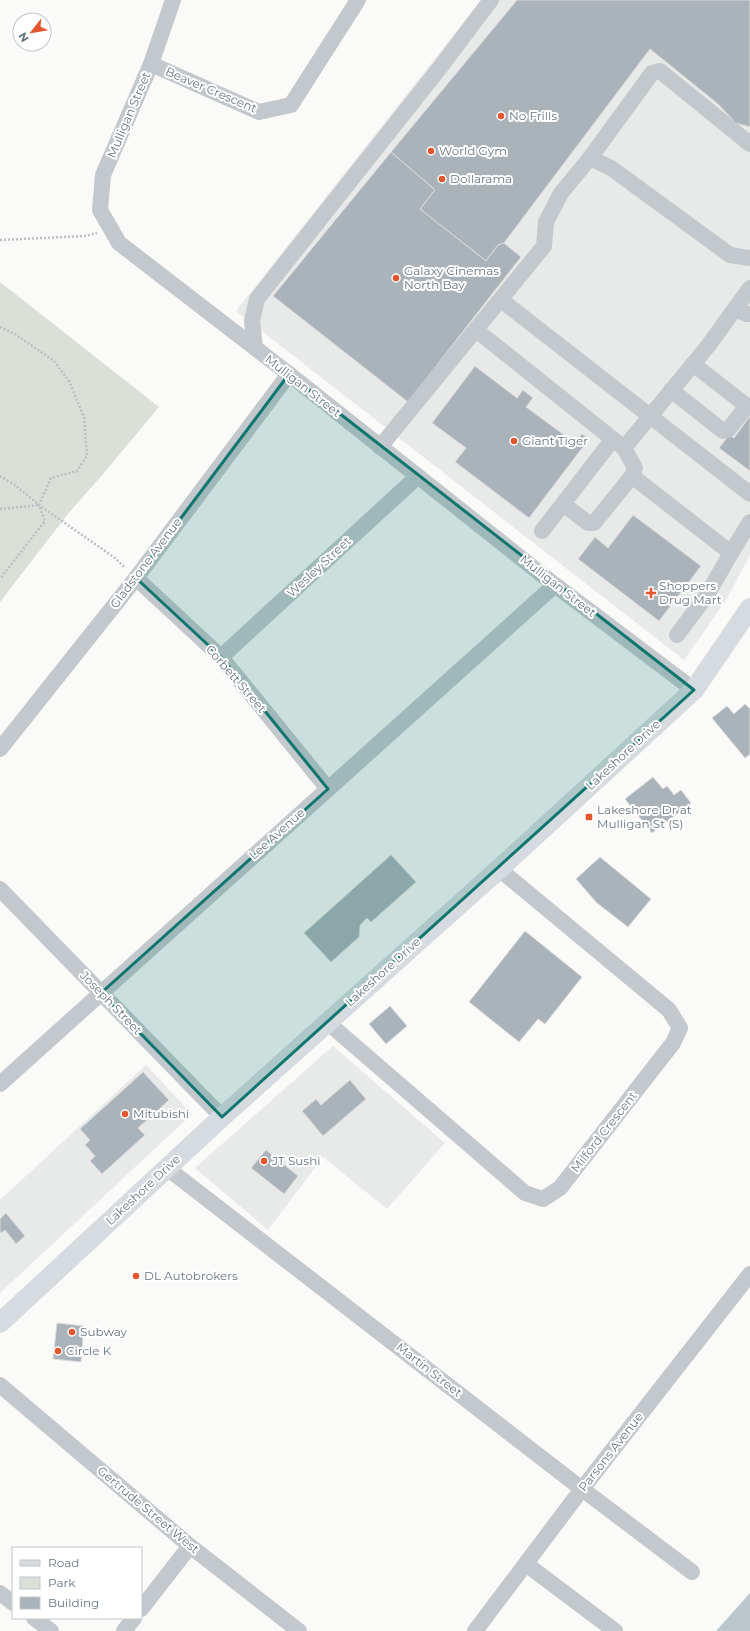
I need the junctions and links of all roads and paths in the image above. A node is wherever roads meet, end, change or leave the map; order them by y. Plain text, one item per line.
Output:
1 (173, 0) edge
2 (358, 0) edge
3 (491, 0) edge
4 (151, 64) junction
5 (750, 144) edge
6 (590, 158) junction
7 (111, 230) junction
8 (0, 240) edge
9 (750, 258) edge
10 (750, 288) edge
11 (501, 300) junction
12 (735, 309) junction
13 (750, 314) edge
14 (0, 327) edge
15 (476, 330) junction
16 (255, 348) junction
17 (693, 364) junction
18 (289, 374) junction
19 (672, 390) junction
20 (749, 406) edge
21 (650, 416) junction
22 (619, 443) junction
23 (380, 447) junction
24 (0, 476) edge
25 (632, 476) junction
26 (417, 477) junction
27 (750, 494) edge
28 (564, 504) junction
29 (40, 505) junction
30 (0, 510) edge
31 (750, 522) edge
32 (542, 531) dead end
33 (731, 553) junction
34 (136, 578) junction
35 (0, 579) edge
36 (555, 585) junction
37 (750, 608) edge
38 (677, 636) dead end
39 (220, 657) junction
40 (694, 690) junction
41 (0, 749) edge
42 (328, 789) junction
43 (499, 869) junction
44 (0, 889) edge
45 (100, 993) junction
46 (327, 1022) junction
47 (0, 1084) edge
48 (222, 1117) junction
49 (167, 1168) junction
50 (750, 1274) edge
51 (0, 1323) edge
52 (0, 1385) edge
53 (582, 1489) junction
54 (190, 1546) junction
55 (526, 1564) junction
56 (692, 1572) dead end
57 (0, 1593) edge
58 (12, 1602) edge
59 (142, 1608) edge
60 (35, 1619) edge
61 (133, 1619) edge
62 (51, 1631) edge
63 (124, 1631) edge
64 (299, 1631) edge
65 (475, 1631) edge
66 (615, 1631) edge

1 - 4 street, Mulligan Street
2 - 4 street, Beaver Crescent
3 - 16 street
4 - 7 street, Mulligan Street
5 - 6 street
6 - 9 street
6 - 11 street
7 - 8 path
7 - 16 street, Mulligan Street
10 - 12 street
11 - 15 street
11 - 21 street
12 - 13 street
12 - 17 street
14 - 29 path
15 - 22 street
15 - 23 street
16 - 18 street, Mulligan Street
17 - 19 street
17 - 20 street
18 - 23 street, Mulligan Street
18 - 34 street, Gladstone Avenue
19 - 20 street
19 - 21 street
21 - 22 street
21 - 27 street
22 - 25 street
22 - 28 street
23 - 26 street, Mulligan Street
24 - 29 path
25 - 28 street
25 - 33 street
26 - 36 street, Mulligan Street
26 - 39 street, Wesley Street
28 - 32 street
29 - 30 path
29 - 34 path
29 - 35 path
31 - 33 street
33 - 38 street
34 - 39 street, Corbett Street
34 - 41 street, Gladstone Avenue
36 - 40 street, Mulligan Street
36 - 42 street, Lee Avenue
37 - 40 main road, Lakeshore Drive
39 - 42 street, Corbett Street
40 - 43 main road, Lakeshore Drive
42 - 45 street, Lee Avenue
43 - 46 main road, Lakeshore Drive
43 - 46 street, Milford Crescent
44 - 45 street, Joseph Street
45 - 47 street, Lee Avenue
45 - 48 street, Joseph Street
46 - 48 main road, Lakeshore Drive
48 - 49 main road, Lakeshore Drive
49 - 51 main road, Lakeshore Drive
49 - 53 street, Martin Street
50 - 53 street, Parsons Avenue
52 - 54 street, Gertrude Street West
53 - 55 street, Parsons Avenue
53 - 56 street, Martin Street
54 - 59 street
54 - 64 street, Gertrude Street West
55 - 65 street, Parsons Avenue
55 - 66 street
57 - 58 street
60 - 62 street
61 - 63 street

